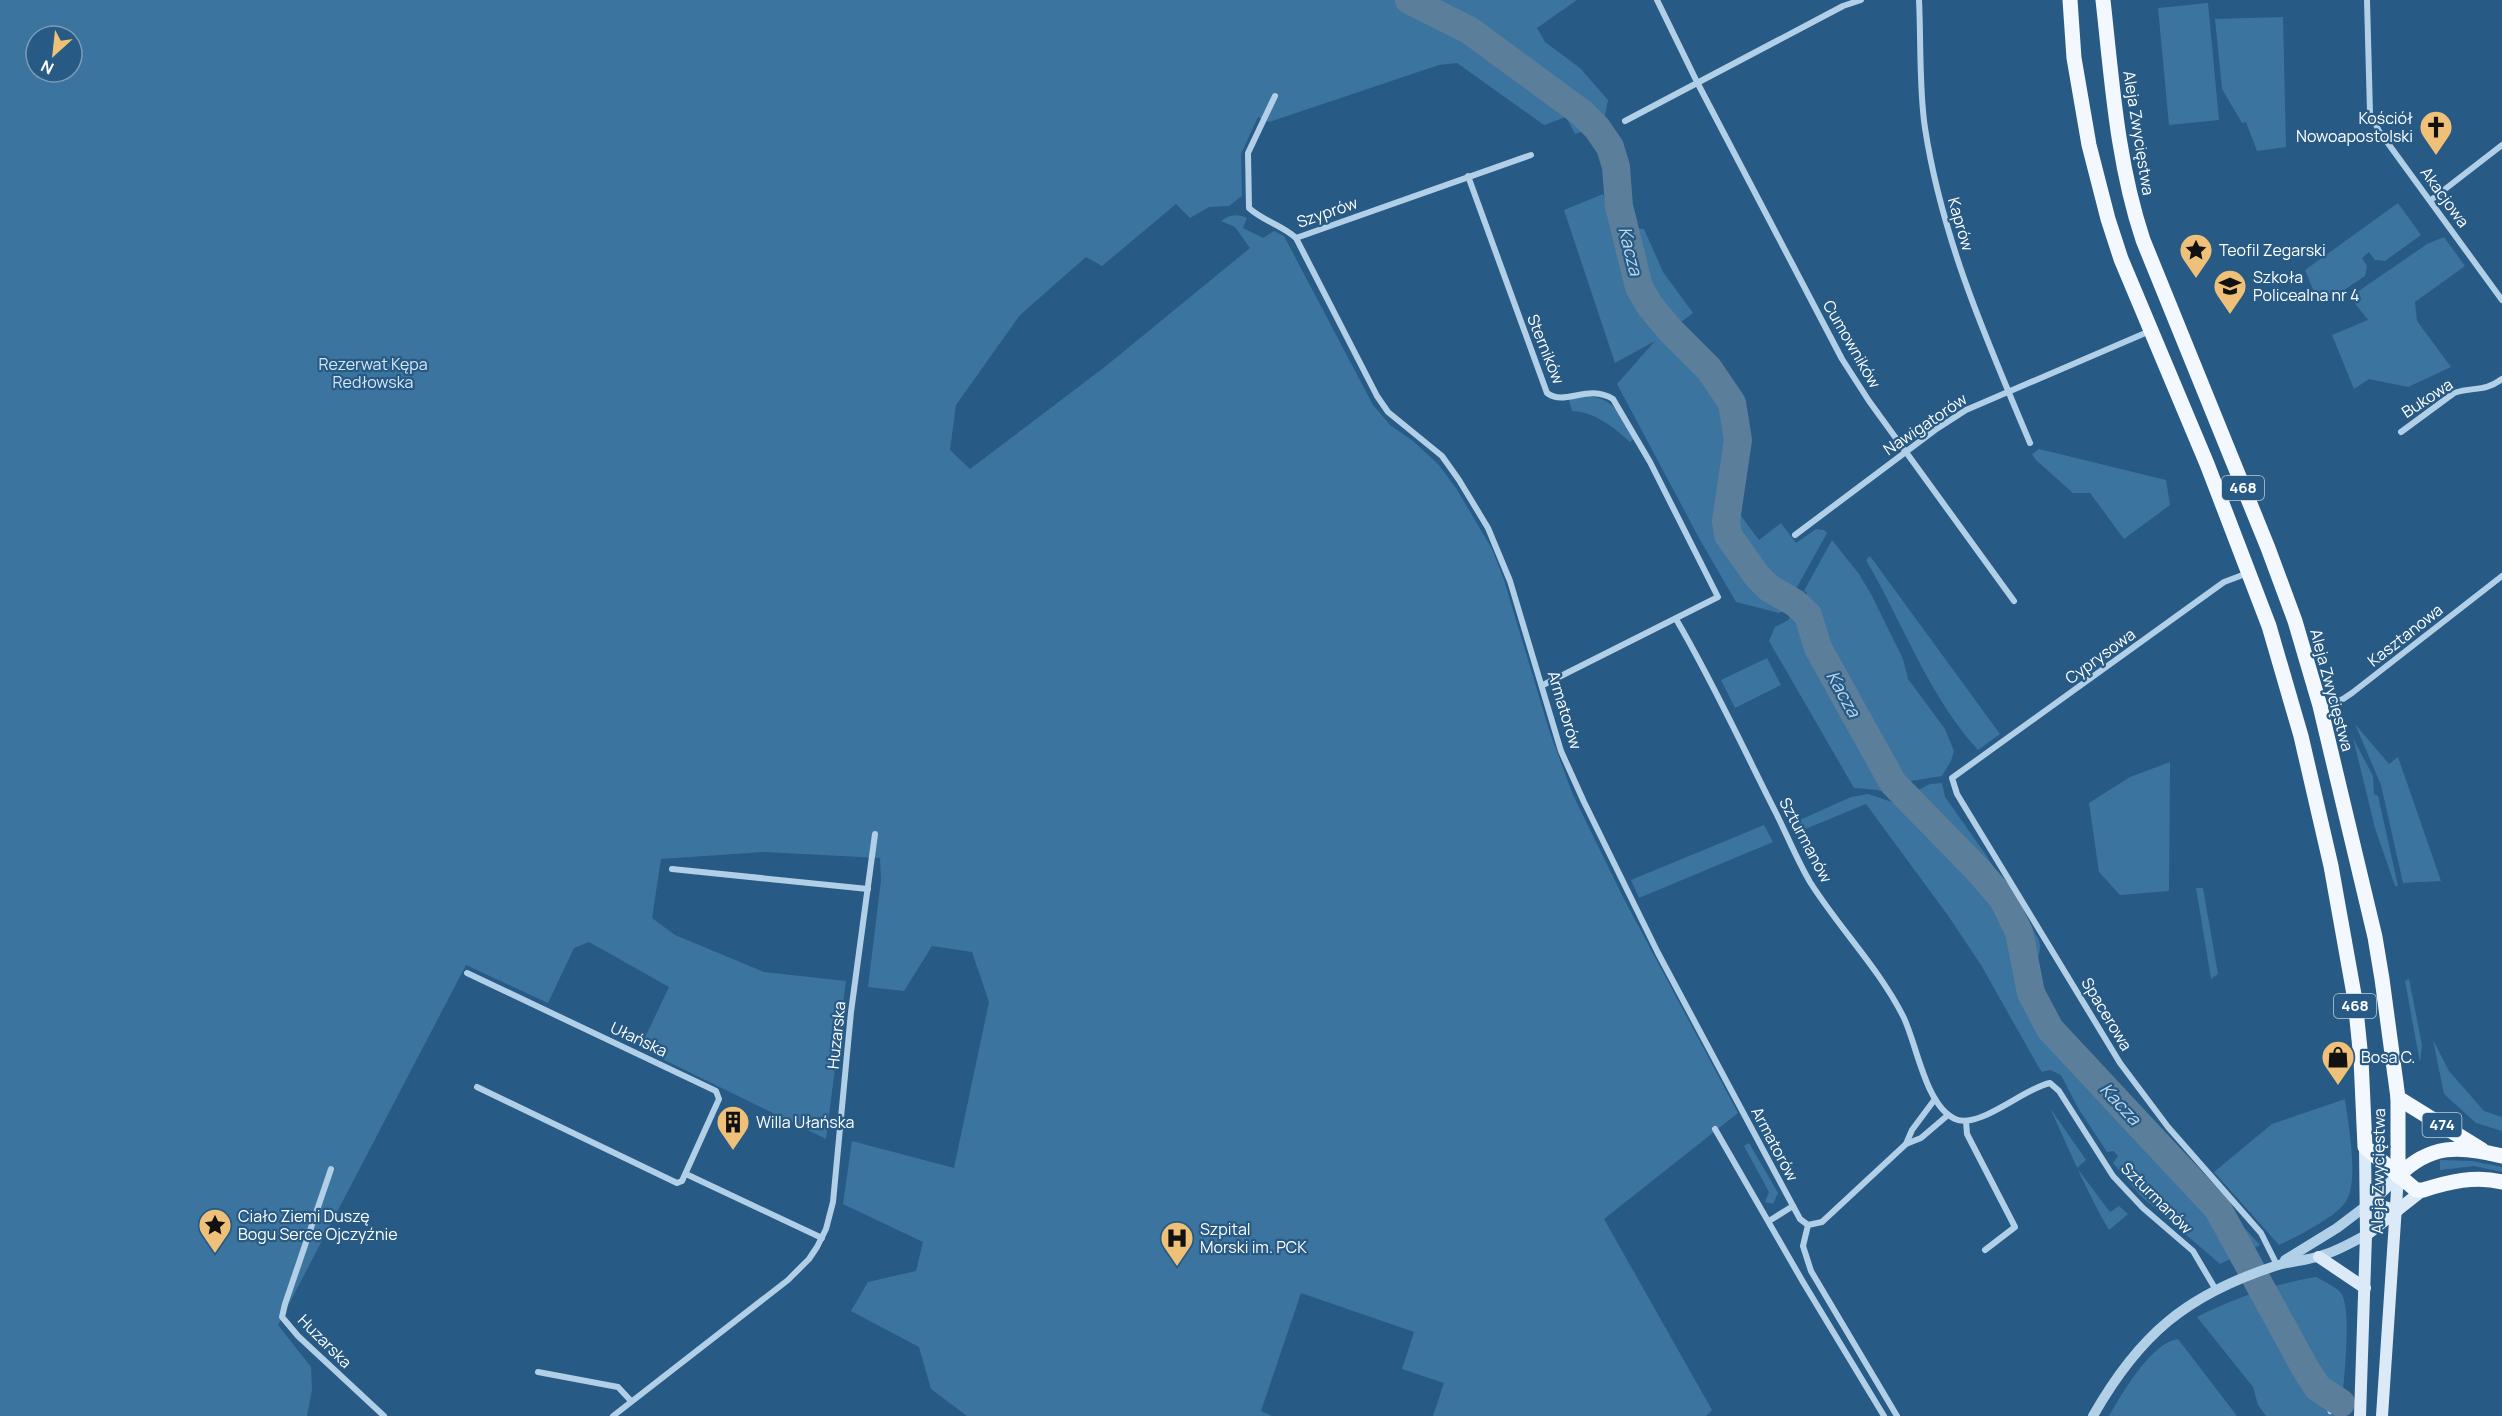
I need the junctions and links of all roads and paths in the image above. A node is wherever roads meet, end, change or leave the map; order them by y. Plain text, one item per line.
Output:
1 (1657, 0) edge
2 (1862, 0) edge
3 (1919, 0) edge
4 (2070, 0) edge
5 (2103, 0) edge
6 (2367, 0) edge
7 (1697, 82) junction
8 (1275, 96) dead end
9 (1625, 121) dead end
10 (2502, 145) edge
11 (1531, 155) dead end
12 (1468, 176) junction
13 (2431, 200) junction
14 (1296, 238) junction
15 (2502, 300) edge
16 (2150, 331) junction
17 (2502, 379) edge
18 (2008, 391) junction
19 (2401, 432) dead end
20 (2030, 443) dead end
21 (1905, 452) junction
22 (1795, 535) dead end
23 (2248, 573) junction
24 (2502, 576) edge
25 (2014, 601) dead end
26 (1676, 619) junction
27 (1543, 685) junction
28 (2320, 706) junction
29 (1970, 765) joint
30 (875, 834) dead end
31 (672, 869) dead end
32 (868, 889) junction
33 (467, 973) dead end
34 (477, 1087) dead end
35 (2398, 1098) junction
36 (1935, 1099) junction
37 (1948, 1115) junction
38 (1966, 1122) junction
39 (1715, 1129) dead end
40 (1906, 1144) junction
41 (2365, 1147) junction
42 (2486, 1152) junction
43 (2502, 1156) edge
44 (331, 1169) dead end
45 (686, 1174) junction
46 (2398, 1176) junction
47 (2502, 1182) edge
48 (2423, 1190) junction
49 (1793, 1206) junction
50 (2366, 1206) junction
51 (2397, 1211) junction
52 (1769, 1221) junction
53 (1808, 1225) junction
54 (2366, 1235) junction
55 (822, 1238) junction
56 (1985, 1251) dead end
57 (2319, 1257) junction
58 (2275, 1266) junction
59 (2365, 1288) junction
60 (2216, 1290) junction
61 (538, 1372) dead end
62 (631, 1401) junction
63 (384, 1416) edge
64 (613, 1416) edge
65 (1884, 1416) edge
66 (1897, 1416) edge
67 (2093, 1416) edge
68 (2360, 1416) edge
69 (2382, 1416) edge

1 - 7 street
2 - 7 street
3 - 18 street, Kaprów
4 - 16 main road, Aleja Zwycięstwa / 468
5 - 28 main road, Aleja Zwycięstwa / 468
6 - 13 street, Akacjowa
7 - 9 street
7 - 21 street, Cumowników
8 - 14 street, Szyprów
10 - 13 street
11 - 12 street, Szyprów
12 - 14 street, Szyprów
12 - 26 street, Sterników
13 - 15 street, Akacjowa
14 - 27 street, Armatorów
16 - 18 street, Nawigatorów
16 - 23 main road, Aleja Zwycięstwa / 468
17 - 19 street, Bukowa
18 - 20 street, Kaprów
18 - 21 street, Nawigatorów
21 - 22 street, Nawigatorów
21 - 25 street, Cumowników
23 - 29 street, Cyprysowa
23 - 41 main road, Aleja Zwycięstwa / 468
24 - 28 street, Kasztanowa
26 - 27 street
26 - 36 street, Szturmanów
27 - 49 street, Armatorów
28 - 35 main road, Aleja Zwycięstwa / 468
29 - 58 street, Spacerowa
30 - 32 street, Huzarska
31 - 32 street
32 - 55 street, Huzarska
33 - 45 street, Ułańska
34 - 45 street
35 - 42 main road, 474
35 - 46 main road, Aleja Zwycięstwa / 468
36 - 37 street, Szturmanów
36 - 40 street
37 - 38 street, Szturmanów
37 - 40 street
38 - 56 street
38 - 60 street, Szturmanów
39 - 52 street
40 - 53 street
41 - 46 main road
41 - 50 main road, Aleja Zwycięstwa / 468
42 - 43 main road, 474
42 - 46 main road, 474
44 - 63 street, Huzarska
45 - 55 street
46 - 48 main road
46 - 50 main road, 474
46 - 51 main road, Aleja Zwycięstwa / 468
47 - 48 main road
48 - 51 main road
49 - 52 street, Armatorów
49 - 53 street, Armatorów
50 - 51 main road
50 - 54 main road, Aleja Zwycięstwa / 468
50 - 58 street
51 - 54 main road
51 - 69 main road, Aleja Zwycięstwa / 468
52 - 65 street
53 - 66 street
54 - 57 street
54 - 59 main road, Aleja Zwycięstwa / 468
55 - 62 street, Huzarska
57 - 58 street
57 - 59 main road
58 - 60 street
59 - 68 main road, Aleja Zwycięstwa / 468
60 - 67 street
61 - 62 street
62 - 64 street, Huzarska

